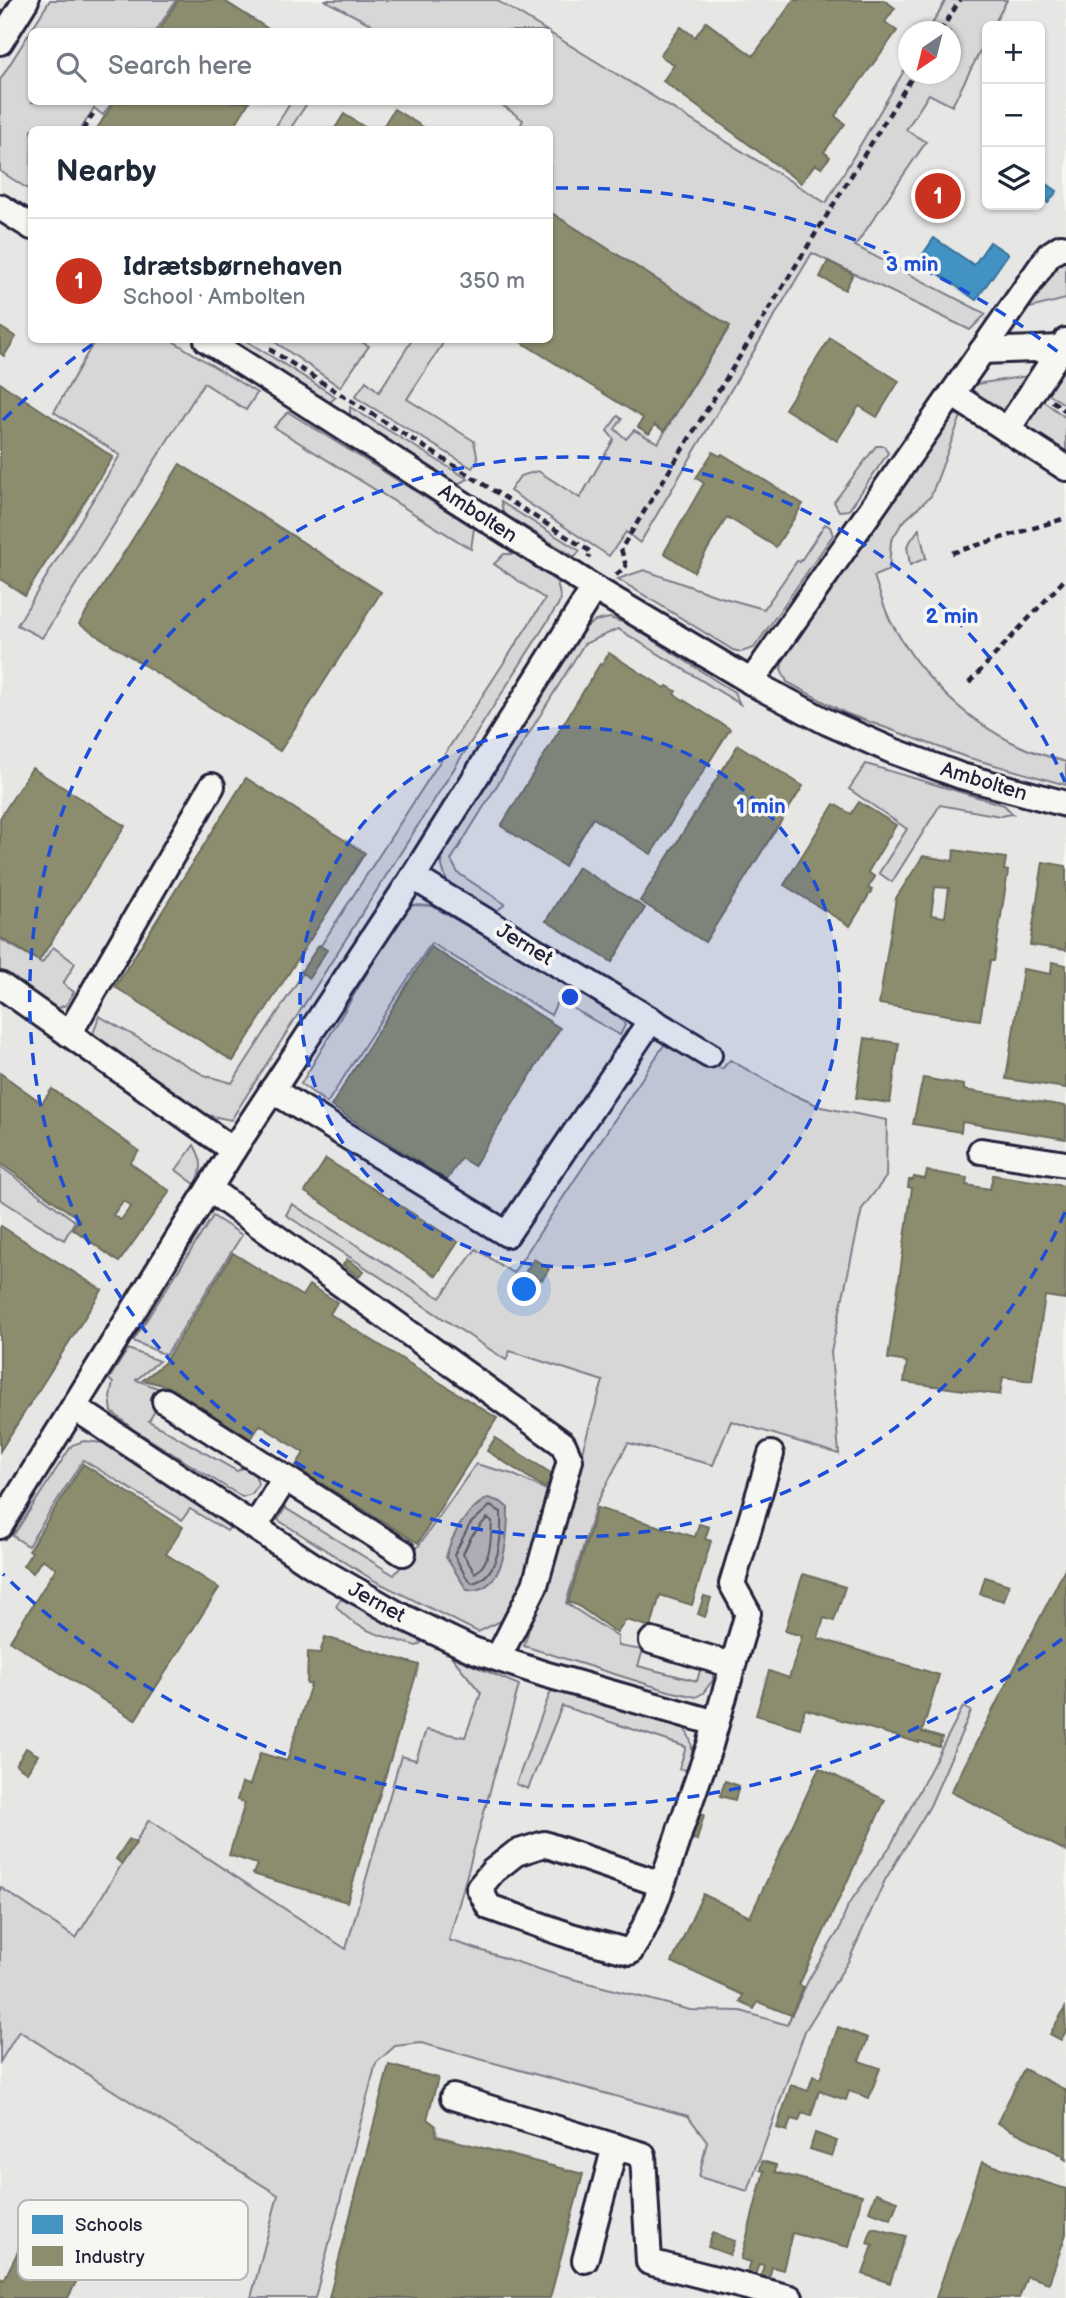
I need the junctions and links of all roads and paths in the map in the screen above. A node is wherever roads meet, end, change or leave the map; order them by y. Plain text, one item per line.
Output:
1 (26, 0) edge
2 (960, 0) edge
3 (947, 21) edge
4 (0, 42) edge
5 (908, 84) edge
6 (93, 114) dead end
7 (86, 126) edge
8 (0, 207) edge
9 (28, 224) edge
10 (1066, 248) edge
11 (212, 343) edge
12 (1064, 345) edge
13 (265, 347) dead end
14 (982, 351) junction
15 (952, 394) junction
16 (1007, 430) junction
17 (1066, 468) edge
18 (1066, 519) edge
19 (952, 553) dead end
20 (1066, 578) edge
21 (586, 582) junction
22 (751, 682) junction
23 (969, 683) dead end
24 (212, 786) dead end
25 (1066, 804) edge
26 (412, 877) junction
27 (0, 985) edge
28 (651, 1020) junction
29 (69, 1034) junction
30 (709, 1055) dead end
31 (272, 1090) junction
32 (233, 1150) junction
33 (981, 1151) dead end
34 (1066, 1164) edge
35 (209, 1189) junction
36 (165, 1401) dead end
37 (74, 1407) junction
38 (771, 1454) dead end
39 (285, 1478) junction
40 (0, 1526) edge
41 (255, 1527) junction
42 (403, 1553) dead end
43 (652, 1641) dead end
44 (498, 1658) junction
45 (731, 1670) junction
46 (716, 1723) junction
47 (661, 1884) junction
48 (453, 2097) dead end
49 (615, 2146) junction
50 (585, 2260) dead end
51 (790, 2298) edge

1 - 4 street
2 - 3 path
5 - 21 path
6 - 7 path
8 - 9 street
10 - 14 street
11 - 21 street, Ambolten
12 - 14 street
12 - 16 street
13 - 21 path
14 - 15 street
15 - 16 street
15 - 22 street
16 - 17 street
18 - 19 path
20 - 23 path
21 - 22 street, Ambolten
21 - 26 street
22 - 25 street, Ambolten
24 - 29 street
26 - 28 street, Jernet
26 - 31 street
27 - 29 street
28 - 30 street, Jernet
28 - 31 street
29 - 32 street
31 - 32 street
32 - 35 street
33 - 34 street
35 - 37 street
35 - 44 street
36 - 39 street
37 - 40 street
37 - 41 street, Jernet
38 - 45 street
39 - 41 street
39 - 42 street
41 - 44 street, Jernet
43 - 45 street
44 - 46 street, Jernet
45 - 46 street
46 - 47 street
47 - 47 street
48 - 49 street
49 - 50 street
49 - 51 street

